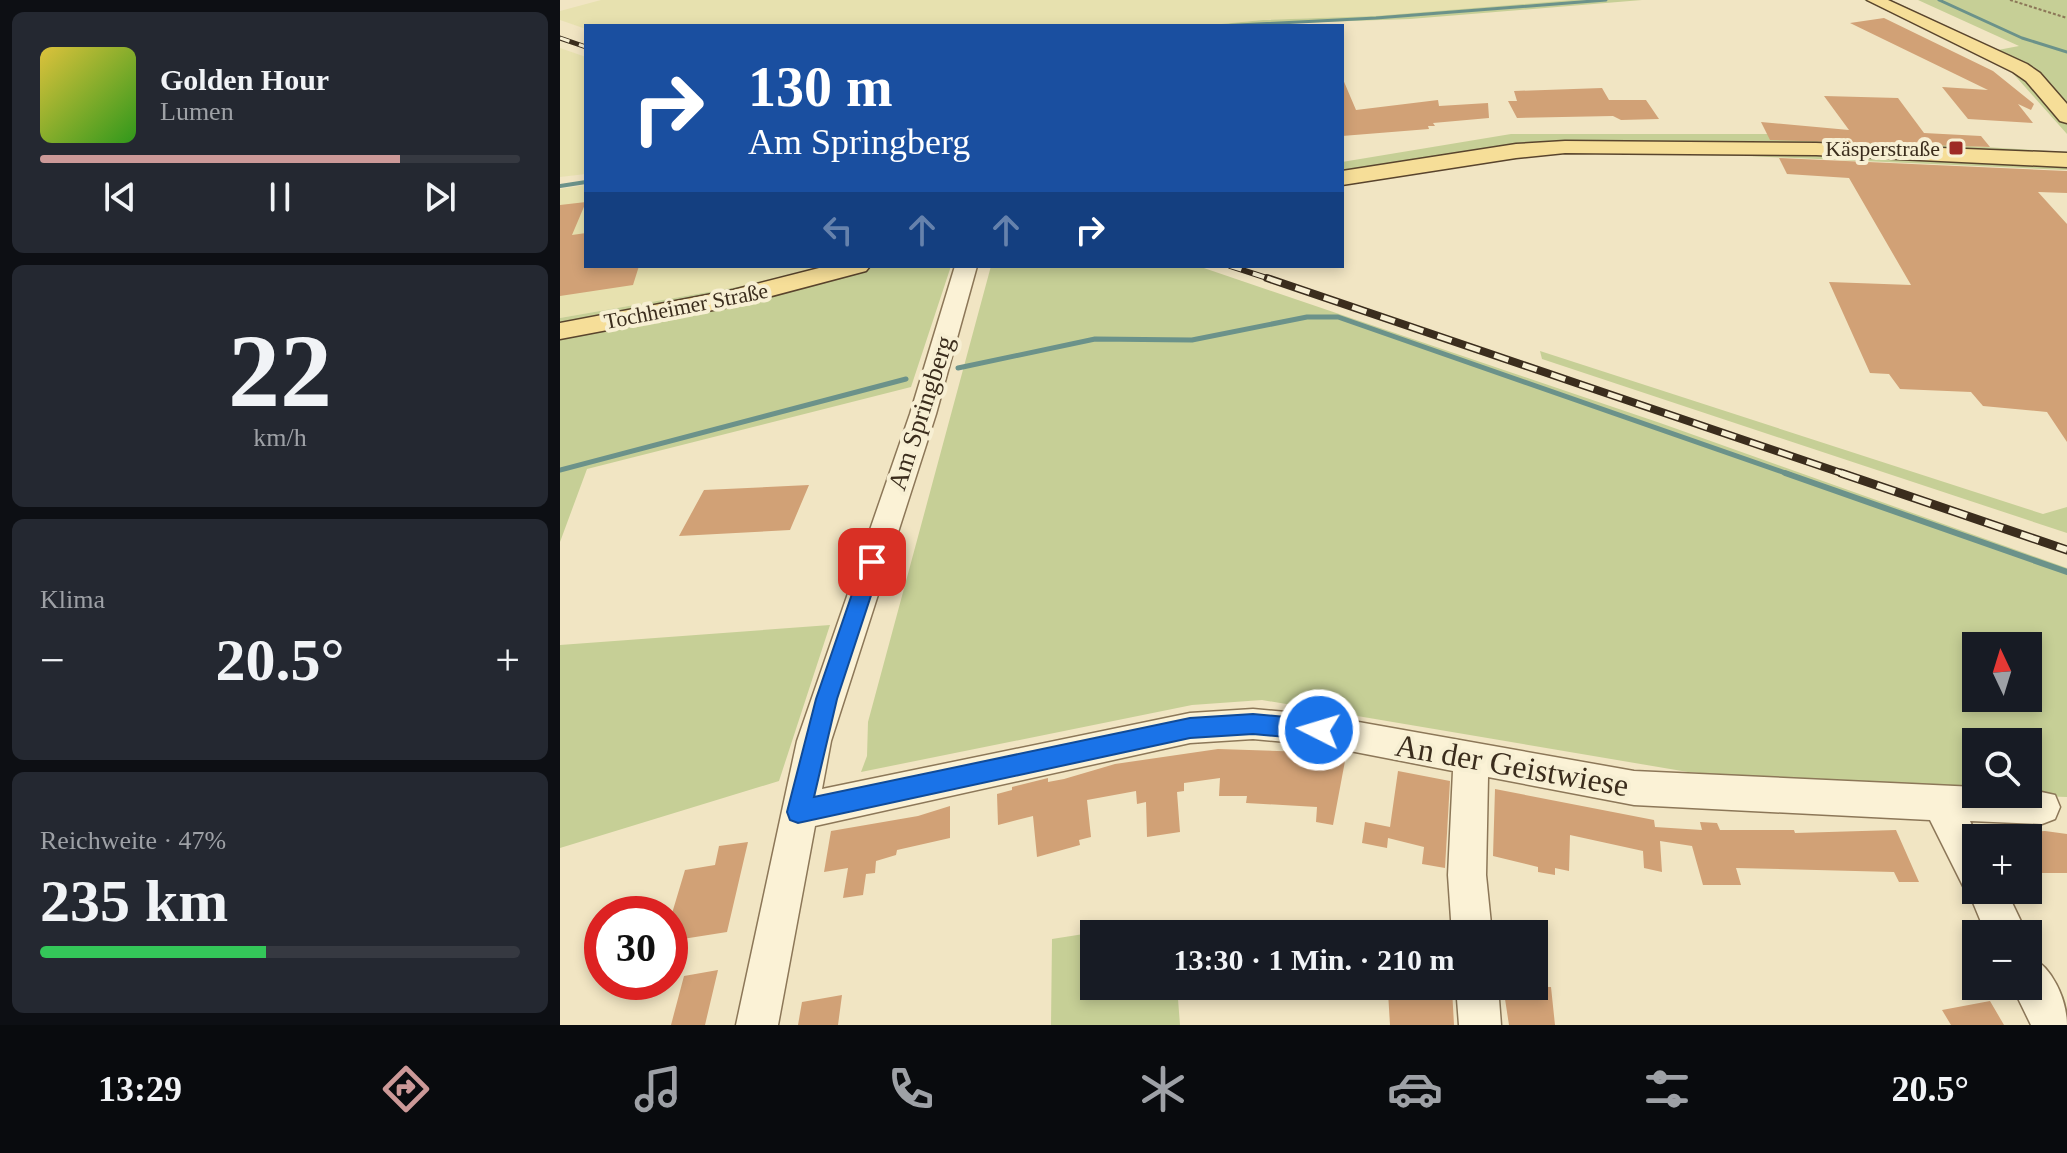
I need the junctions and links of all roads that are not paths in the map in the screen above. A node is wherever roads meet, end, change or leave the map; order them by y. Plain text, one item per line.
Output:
1 (1875, 0) edge
2 (2067, 117) edge
3 (2067, 160) edge
4 (1344, 178) edge
5 (849, 268) edge
6 (965, 268) edge
7 (560, 331) edge
8 (1471, 757) junction
9 (1941, 803) junction
10 (1962, 804) edge
11 (798, 812) junction
12 (1962, 845) edge
13 (1471, 920) edge
14 (1478, 1000) edge
15 (2040, 1000) edge
16 (757, 1025) edge
17 (1480, 1025) edge
18 (2053, 1025) edge

1 - 2 main road
3 - 4 main road
5 - 7 main road, Tochheimer Straße
6 - 11 street, Am Springberg
8 - 9 street, An der Geistwiese
8 - 11 street, An der Geistwiese
8 - 13 street
9 - 10 street, An der Geistwiese
9 - 12 street
11 - 16 street, Am Springberg
14 - 17 street
15 - 18 street

